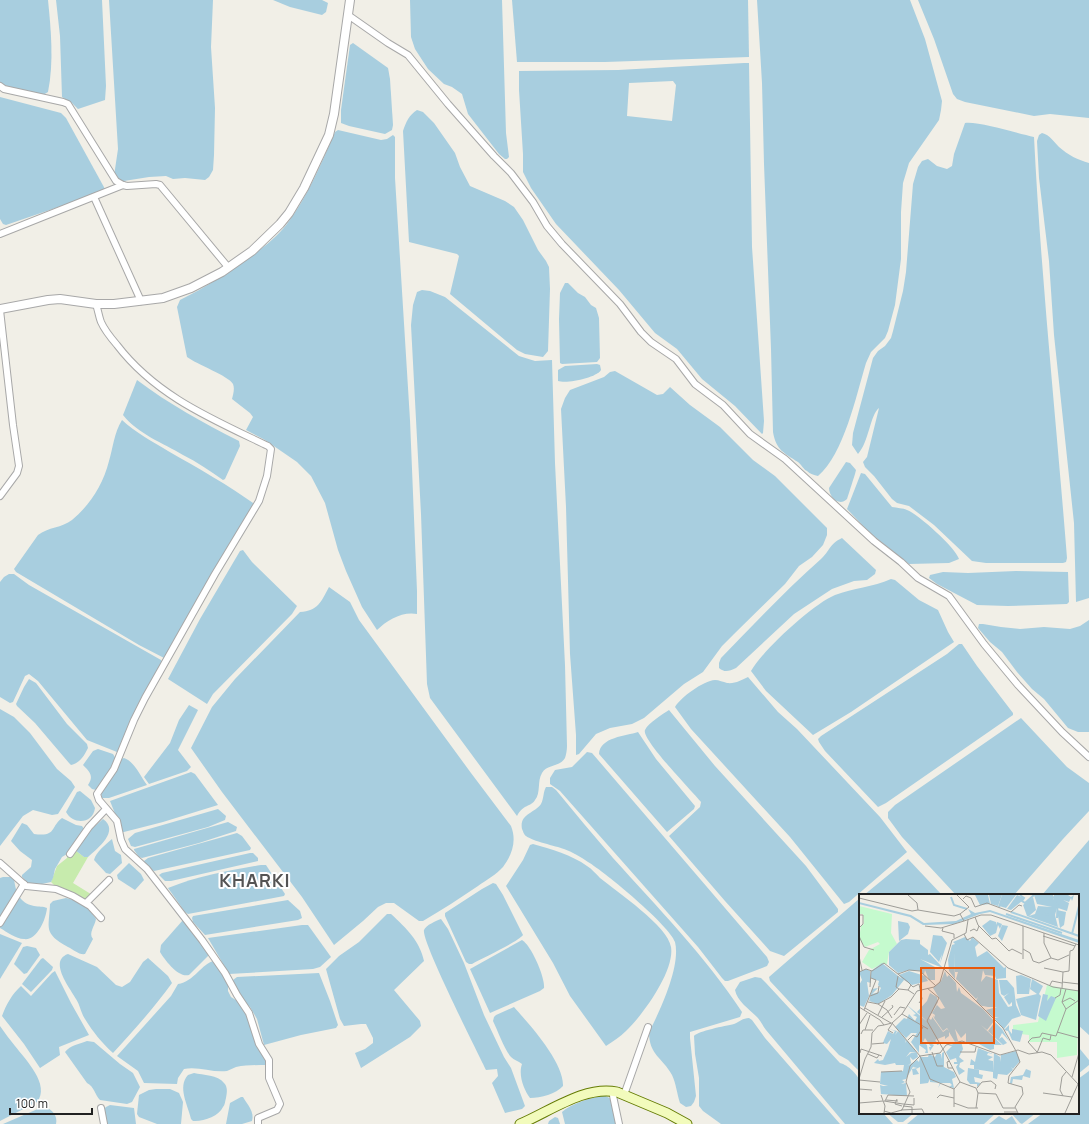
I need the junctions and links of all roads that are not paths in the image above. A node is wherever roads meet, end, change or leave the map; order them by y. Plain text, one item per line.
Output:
1 (350, 0) edge
2 (348, 15) junction
3 (0, 86) edge
4 (123, 185) junction
5 (94, 197) junction
6 (0, 234) edge
7 (228, 268) junction
8 (141, 301) junction
9 (96, 304) junction
10 (0, 310) edge
11 (0, 496) edge
12 (1089, 757) edge
13 (106, 808) junction
14 (70, 854) dead end
15 (0, 864) edge
16 (109, 880) dead end
17 (24, 884) junction
18 (86, 903) junction
19 (101, 918) dead end
20 (0, 923) edge
21 (648, 1027) dead end
22 (612, 1091) junction
23 (624, 1094) junction
24 (101, 1108) dead end
25 (104, 1124) edge
26 (258, 1124) edge
27 (520, 1124) edge
28 (619, 1124) edge
29 (687, 1124) edge

1 - 2 street
2 - 7 street
2 - 12 street
3 - 4 street
4 - 5 street
4 - 7 street
5 - 6 street
5 - 8 street
7 - 8 street
8 - 9 street
9 - 10 street
9 - 13 street
10 - 11 street
13 - 14 street
13 - 26 street
15 - 17 street
16 - 18 street
17 - 18 street
17 - 20 street
18 - 19 street
21 - 23 street
22 - 23 main road
22 - 27 main road
22 - 28 street
23 - 29 main road
24 - 25 street

